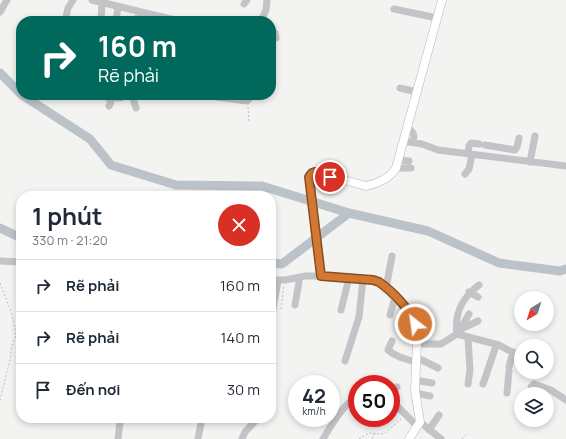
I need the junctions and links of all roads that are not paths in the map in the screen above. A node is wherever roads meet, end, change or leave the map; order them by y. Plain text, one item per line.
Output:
1 (7, 0) edge
2 (73, 0) edge
3 (92, 0) edge
4 (267, 0) edge
5 (442, 0) edge
6 (102, 3) junction
7 (118, 7) junction
8 (394, 9) dead end
9 (0, 12) edge
10 (139, 12) junction
11 (66, 16) edge
12 (101, 16) edge
13 (117, 16) edge
14 (138, 16) edge
15 (150, 16) edge
16 (263, 16) edge
17 (437, 18) junction
18 (400, 88) dead end
19 (417, 92) junction
20 (110, 100) edge
21 (134, 100) edge
22 (110, 106) dead end
23 (136, 108) dead end
24 (408, 126) junction
25 (535, 136) dead end
26 (414, 137) dead end
27 (519, 138) dead end
28 (403, 141) junction
29 (470, 155) junction
30 (530, 162) junction
31 (397, 164) junction
32 (410, 164) dead end
33 (566, 166) edge
34 (465, 174) dead end
35 (392, 256) dead end
36 (0, 261) edge
37 (16, 262) edge
38 (321, 276) junction
39 (349, 278) junction
40 (300, 279) junction
41 (363, 279) junction
42 (278, 280) edge
43 (479, 285) dead end
44 (386, 288) junction
45 (276, 292) edge
46 (469, 292) junction
47 (395, 297) junction
48 (478, 297) dead end
49 (295, 305) dead end
50 (342, 310) dead end
51 (469, 314) dead end
52 (390, 315) dead end
53 (478, 321) dead end
54 (458, 331) junction
55 (468, 338) junction
56 (392, 341) dead end
57 (416, 344) junction
58 (495, 347) junction
59 (513, 352) joint
60 (345, 361) dead end
61 (400, 362) dead end
62 (416, 362) junction
63 (438, 368) dead end
64 (415, 380) junction
65 (432, 383) dead end
66 (468, 384) dead end
67 (483, 384) dead end
68 (531, 387) edge
69 (542, 387) edge
70 (554, 392) edge
71 (415, 393) junction
72 (507, 393) dead end
73 (430, 396) dead end
74 (566, 400) edge
75 (348, 403) edge
76 (400, 409) edge
77 (439, 415) dead end
78 (120, 423) edge
79 (201, 423) edge
80 (253, 423) edge
81 (419, 425) junction
82 (429, 430) junction
83 (118, 439) edge
84 (198, 439) edge
85 (242, 439) edge
86 (323, 439) edge
87 (409, 439) edge
88 (441, 439) edge

1 - 9 street
2 - 11 street
3 - 6 street
4 - 16 street
5 - 17 main road
6 - 7 street
6 - 12 street
7 - 10 street
7 - 13 street
8 - 17 street
10 - 14 street
10 - 15 street
17 - 19 main road
18 - 19 street
19 - 24 main road
20 - 22 street
21 - 23 street
24 - 26 street
24 - 28 main road
25 - 30 street
27 - 29 street
28 - 29 street
28 - 31 main road
29 - 30 street
29 - 34 street
30 - 33 street
31 - 32 street
31 - 38 main road
35 - 44 street
36 - 37 street
38 - 39 main road
38 - 40 street
39 - 41 main road
39 - 50 street
40 - 42 street
40 - 49 street
41 - 44 main road
41 - 60 street
42 - 45 street
43 - 46 street
44 - 47 main road
46 - 48 street
46 - 54 street
47 - 52 street
47 - 57 main road
51 - 54 street
53 - 54 street
54 - 55 street
54 - 57 street
55 - 58 street
55 - 66 street
56 - 62 street
57 - 62 main road
58 - 59 street
58 - 67 street
59 - 72 street
61 - 62 street
62 - 63 street
62 - 64 main road
64 - 65 street
64 - 71 main road
68 - 69 street
70 - 74 street
71 - 73 street
71 - 81 main road
75 - 86 street
76 - 81 street
77 - 82 street
78 - 83 street
79 - 84 street
80 - 85 street
81 - 82 street
81 - 87 main road
82 - 88 street

